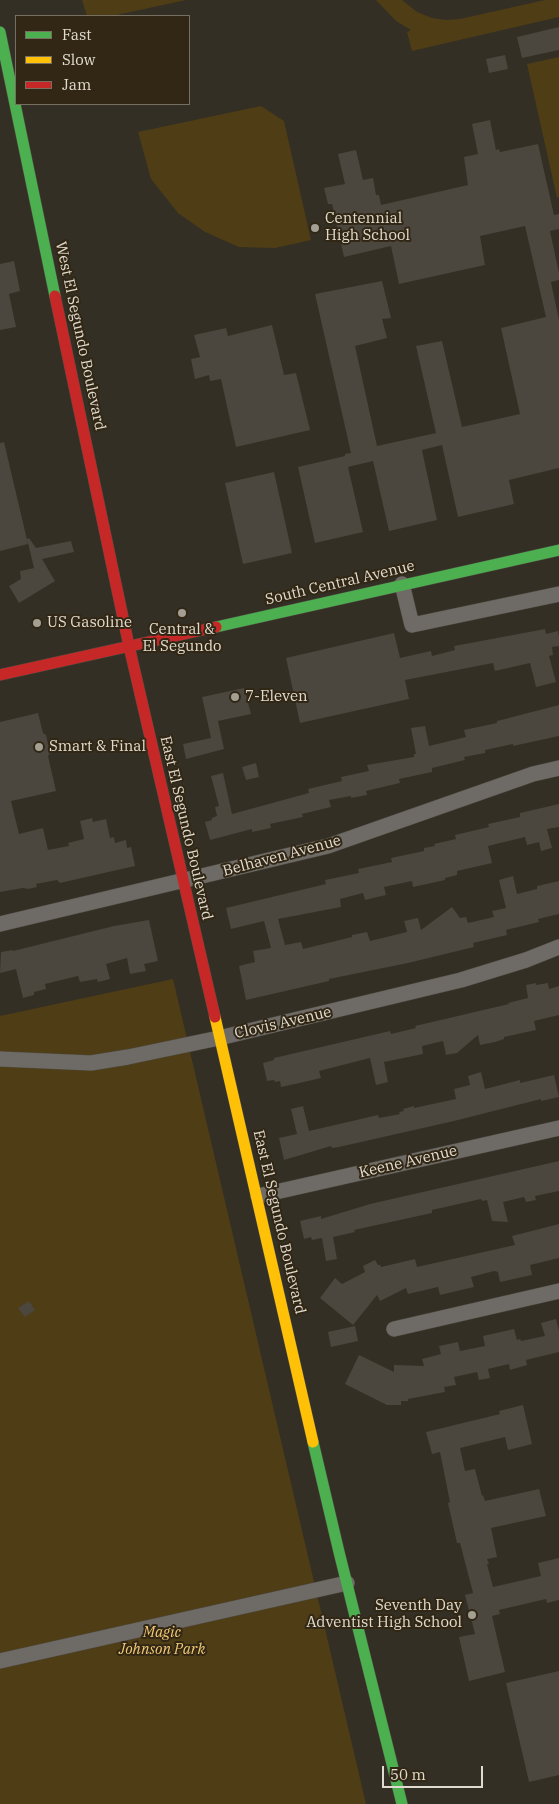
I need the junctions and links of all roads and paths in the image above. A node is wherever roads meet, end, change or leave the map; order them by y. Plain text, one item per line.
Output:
1 (0, 32) edge
2 (15, 103) edge
3 (15, 105) edge
4 (559, 550) edge
5 (402, 584) junction
6 (559, 594) edge
7 (129, 646) junction
8 (0, 675) edge
9 (559, 768) edge
10 (183, 881) junction
11 (0, 924) edge
12 (559, 948) edge
13 (219, 1038) junction
14 (0, 1059) edge
15 (559, 1128) edge
16 (258, 1196) junction
17 (559, 1291) edge
18 (394, 1329) dead end
19 (347, 1583) junction
20 (0, 1660) edge
21 (402, 1804) edge

1 - 2 main road, West El Segundo Boulevard
3 - 7 main road, West El Segundo Boulevard
4 - 5 main road, South Central Avenue
5 - 6 street
5 - 7 main road, South Central Avenue
7 - 8 main road, South Central Avenue
7 - 10 main road, East El Segundo Boulevard
9 - 10 street, Belhaven Avenue
10 - 11 street, Belhaven Avenue
10 - 13 main road, East El Segundo Boulevard
12 - 13 street, Clovis Avenue
13 - 14 street, Clovis Avenue
13 - 16 main road, East El Segundo Boulevard
15 - 16 street, Keene Avenue
16 - 19 main road, East El Segundo Boulevard
17 - 18 street
19 - 20 street
19 - 21 main road, East El Segundo Boulevard

